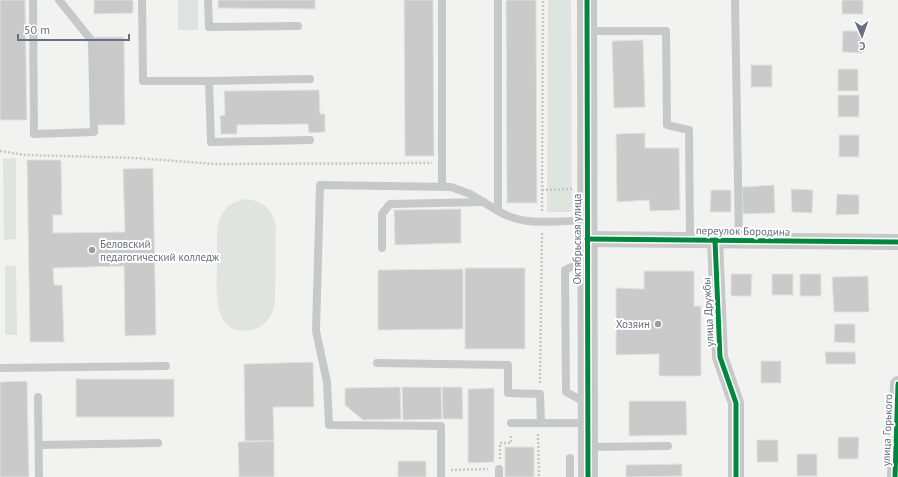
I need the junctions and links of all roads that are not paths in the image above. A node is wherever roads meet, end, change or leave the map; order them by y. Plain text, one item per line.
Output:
1 (33, 0) edge
2 (59, 0) edge
3 (142, 0) edge
4 (208, 0) edge
5 (442, 0) edge
6 (498, 0) edge
7 (587, 0) edge
8 (735, 0) edge
9 (298, 26) dead end
10 (587, 31) junction
11 (209, 80) junction
12 (310, 80) dead end
13 (310, 140) dead end
14 (442, 186) junction
15 (484, 202) junction
16 (498, 211) junction
17 (587, 229) junction
18 (690, 240) junction
19 (715, 240) junction
20 (738, 240) junction
21 (898, 242) edge
22 (382, 248) dead end
23 (377, 363) dead end
24 (166, 366) dead end
25 (0, 368) edge
26 (898, 384) edge
27 (38, 397) dead end
28 (588, 413) junction
29 (541, 423) junction
30 (511, 424) road end
31 (158, 443) dead end
32 (39, 445) junction
33 (668, 446) dead end
34 (588, 447) junction
35 (570, 458) dead end
36 (441, 474) edge
37 (579, 474) edge
38 (39, 477) edge
39 (736, 477) edge
40 (895, 477) edge

1 - 2 lane
3 - 11 lane
4 - 9 lane
5 - 14 lane
6 - 16 lane
7 - 10 street, Октябрьская улица
8 - 20 lane
10 - 17 street, Октябрьская улица
10 - 18 lane
11 - 12 lane
11 - 13 lane
14 - 15 lane
14 - 36 lane
15 - 16 lane
15 - 22 lane
16 - 17 lane
17 - 18 street, переулок Бородина
17 - 28 street, Октябрьская улица
18 - 19 street, переулок Бородина
19 - 20 street, переулок Бородина
19 - 39 street, улица Дружбы
20 - 21 street, переулок Бородина
23 - 29 lane
24 - 25 lane
26 - 40 street, улица Горького
27 - 32 lane
28 - 29 lane
28 - 34 street, Октябрьская улица
29 - 30 lane
31 - 32 lane
32 - 38 lane
33 - 34 lane
34 - 37 street, Октябрьская улица
35 - 37 lane

